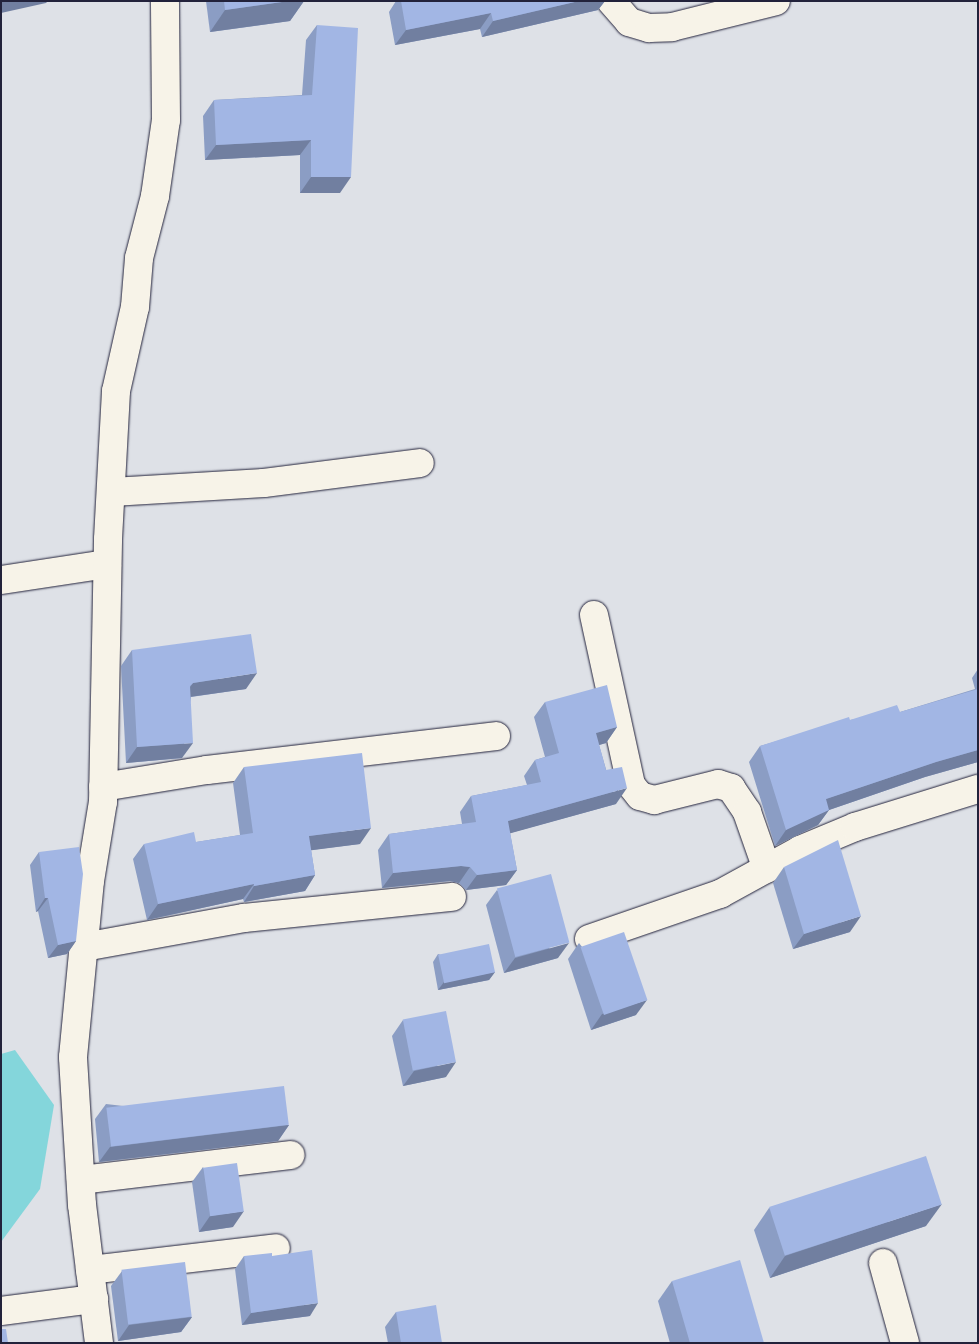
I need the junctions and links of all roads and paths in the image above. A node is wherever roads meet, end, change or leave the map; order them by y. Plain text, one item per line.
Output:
1 (165, 1) edge
2 (611, 1) edge
3 (776, 1) edge
4 (420, 463) dead end
5 (112, 492) junction
6 (107, 564) junction
7 (1, 580) edge
8 (594, 616) dead end
9 (496, 736) dead end
10 (103, 786) junction
11 (978, 788) edge
12 (768, 869) junction
13 (452, 897) dead end
14 (589, 939) edge
15 (84, 948) junction
16 (292, 1155) dead end
17 (81, 1180) junction
18 (276, 1248) dead end
19 (883, 1263) dead end
20 (90, 1270) junction
21 (94, 1299) junction
22 (1, 1311) edge
23 (99, 1343) edge
24 (906, 1343) edge

1 - 5 street
2 - 3 street
4 - 5 street
5 - 6 street
6 - 7 street
6 - 10 street
8 - 12 street
9 - 10 street
10 - 15 street
11 - 12 street
12 - 14 street
13 - 15 street
15 - 17 street
16 - 17 street
17 - 20 street
18 - 20 street
19 - 24 street
20 - 21 street
21 - 22 street
21 - 23 street

